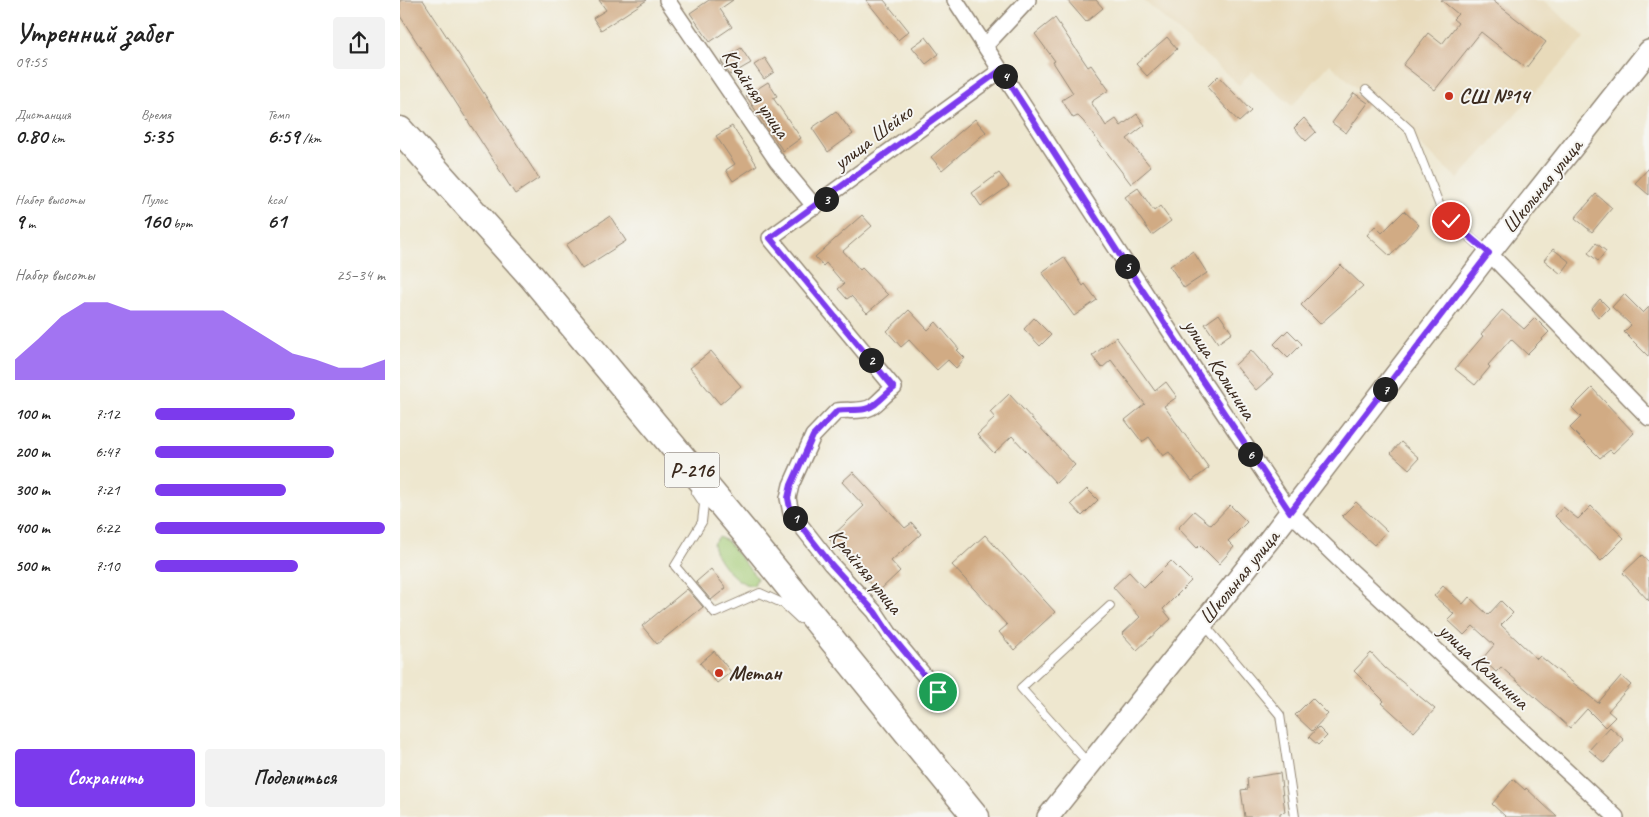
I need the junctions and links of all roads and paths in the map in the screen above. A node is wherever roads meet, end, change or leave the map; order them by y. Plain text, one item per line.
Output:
1 (667, 0) edge
2 (955, 0) edge
3 (1028, 0) edge
4 (985, 46) junction
5 (1649, 51) edge
6 (1001, 70) junction
7 (1366, 90) dead end
8 (400, 130) edge
9 (815, 207) junction
10 (770, 238) joint
11 (1489, 253) junction
12 (1649, 418) edge
13 (664, 436) junction
14 (682, 470) dead end
15 (691, 485) dead end
16 (1290, 512) junction
17 (1110, 606) dead end
18 (1203, 622) junction
19 (805, 624) dead end
20 (811, 629) dead end
21 (857, 670) junction
22 (938, 692) dead end
23 (1090, 764) junction
24 (1056, 814) edge
25 (976, 817) edge
26 (1295, 817) edge
27 (1616, 817) edge

1 - 9 street, Крайняя улица
2 - 4 street, улица Калинина
3 - 4 street
4 - 6 street, улица Калинина
5 - 11 street, Школьная улица
6 - 9 street, улица Шейко
6 - 16 street, улица Калинина
7 - 11 lane
8 - 13 highway, Р-216
9 - 10 street, улица Шейко
10 - 22 street, Крайняя улица
11 - 12 street
11 - 16 street, Школьная улица
13 - 14 lane
13 - 21 highway, Р-216
15 - 19 lane
16 - 18 street, Школьная улица
16 - 27 street, улица Калинина
17 - 23 lane
18 - 23 street, Школьная улица
18 - 26 lane
20 - 21 lane
21 - 25 highway, Р-216
23 - 24 street, Школьная улица

